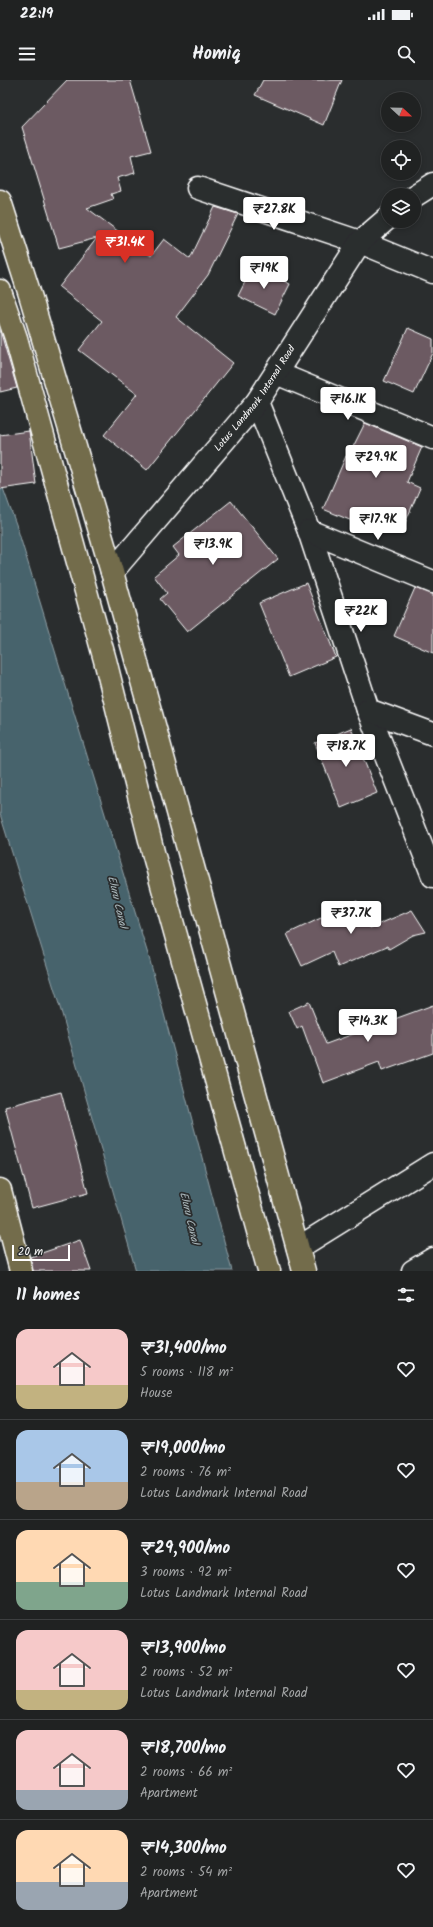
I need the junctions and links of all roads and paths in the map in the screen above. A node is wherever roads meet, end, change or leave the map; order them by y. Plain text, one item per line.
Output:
1 (433, 184) edge
2 (198, 188) dead end
3 (421, 192) edge
4 (0, 201) edge
5 (381, 224) edge
6 (360, 242) junction
7 (433, 272) edge
8 (0, 291) edge
9 (276, 373) junction
10 (257, 402) junction
11 (433, 438) edge
12 (309, 530) junction
13 (112, 572) junction
14 (433, 582) edge
15 (368, 710) junction
16 (433, 734) edge
17 (433, 876) edge
18 (433, 1164) edge
19 (0, 1190) edge
20 (298, 1248) junction
21 (433, 1259) edge
22 (21, 1271) edge
23 (269, 1271) edge
24 (304, 1271) edge
25 (413, 1271) edge

1 - 3 street
2 - 6 street
4 - 13 main road
5 - 6 street, Lotus Landmark Internal Road
6 - 7 street
6 - 9 street, Lotus Landmark Internal Road
8 - 23 main road
9 - 10 street, Lotus Landmark Internal Road
9 - 11 street
10 - 12 street
10 - 13 street, Lotus Landmark Internal Road
12 - 14 street
12 - 15 street
13 - 20 main road
15 - 16 street
15 - 17 street
18 - 20 street
19 - 22 main road
20 - 24 main road
21 - 25 street

